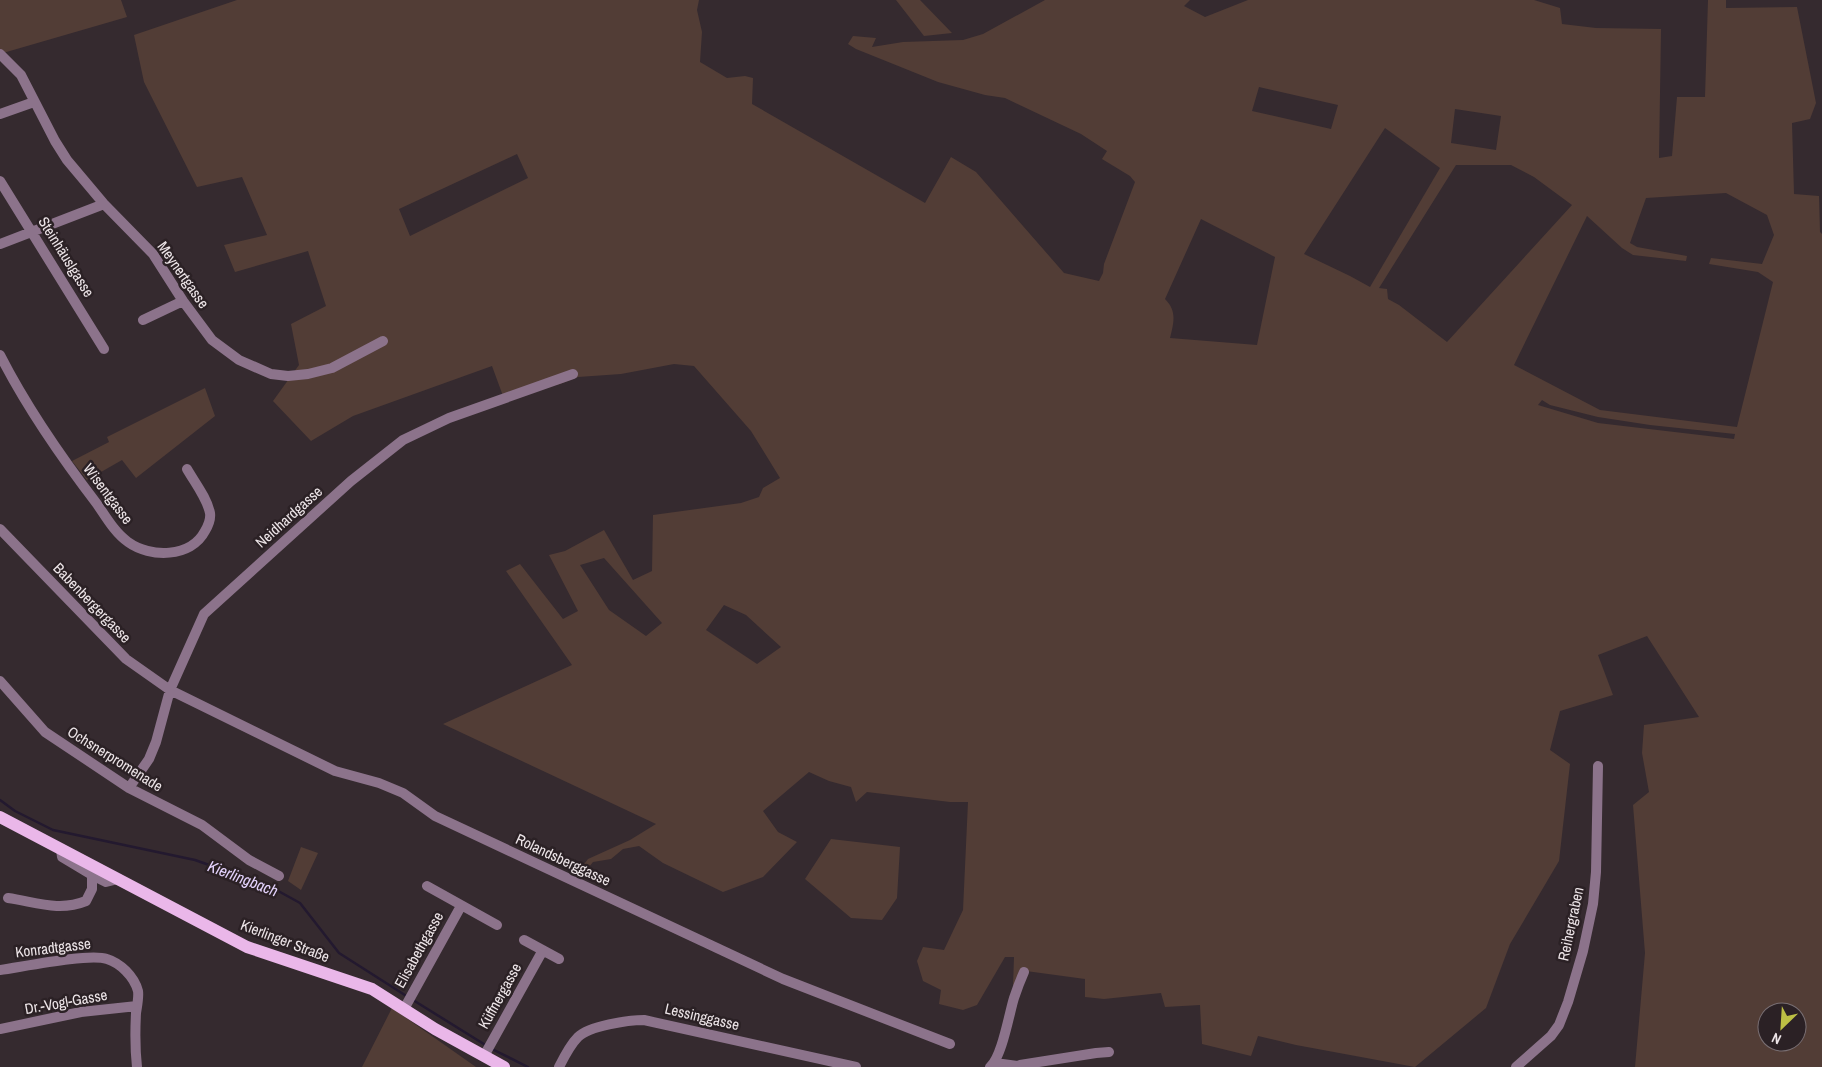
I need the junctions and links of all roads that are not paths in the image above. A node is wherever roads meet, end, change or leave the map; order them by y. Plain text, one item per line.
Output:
1 (0, 54) edge
2 (34, 102) junction
3 (0, 114) edge
4 (0, 180) edge
5 (104, 204) junction
6 (32, 231) junction
7 (0, 244) edge
8 (183, 301) junction
9 (143, 320) dead end
10 (384, 341) dead end
11 (104, 349) dead end
12 (0, 355) edge
13 (4, 372) edge
14 (573, 374) dead end
15 (188, 470) dead end
16 (0, 529) edge
17 (0, 681) edge
18 (170, 690) junction
19 (1598, 766) dead end
20 (129, 788) junction
21 (0, 817) edge
22 (61, 849) junction
23 (92, 875) junction
24 (279, 876) dead end
25 (118, 879) junction
26 (428, 886) dead end
27 (8, 898) dead end
28 (461, 906) junction
29 (497, 925) dead end
30 (524, 940) dead end
31 (543, 950) junction
32 (559, 959) dead end
33 (0, 970) edge
34 (1024, 972) dead end
35 (408, 1003) junction
36 (137, 1006) junction
37 (0, 1029) edge
38 (950, 1044) dead end
39 (487, 1051) junction
40 (1109, 1052) dead end
41 (993, 1065) edge
42 (1024, 1066) edge
43 (136, 1067) edge
44 (504, 1067) edge
45 (558, 1067) edge
46 (856, 1067) edge
47 (1516, 1067) edge

1 - 2 street, Meynertgasse
2 - 3 street
2 - 5 street, Meynertgasse
4 - 6 street, Steinhäuslgasse
5 - 6 street
5 - 8 street, Meynertgasse
6 - 7 street
6 - 11 street, Steinhäuslgasse
8 - 9 street
8 - 10 street, Meynertgasse
12 - 13 street, Wisentgasse
13 - 15 street, Wisentgasse
14 - 18 street, Neidhardgasse
16 - 18 street, Babenbergergasse
17 - 20 street, Ochsnerpromenade
18 - 20 street, Neidhardgasse
18 - 38 street, Rolandsberggasse
19 - 47 street, Reihergraben
20 - 24 street, Ochsnerpromenade
21 - 22 main road, Kierlinger Straße
22 - 23 street
22 - 25 main road, Kierlinger Straße
23 - 25 street
23 - 27 street
25 - 35 main road, Kierlinger Straße
26 - 28 street, Elisabethgasse
28 - 29 street, Elisabethgasse
28 - 35 street, Elisabethgasse
30 - 31 street
31 - 32 street
31 - 39 street, Küffnergasse
33 - 36 street, Konradtgasse
34 - 41 street
35 - 39 main road, Kierlinger Straße
36 - 37 street, Dr.-Vogl-Gasse
36 - 43 street, Konradtgasse
39 - 44 main road, Kierlinger Straße
40 - 42 street
41 - 42 street
45 - 46 street, Lessinggasse

